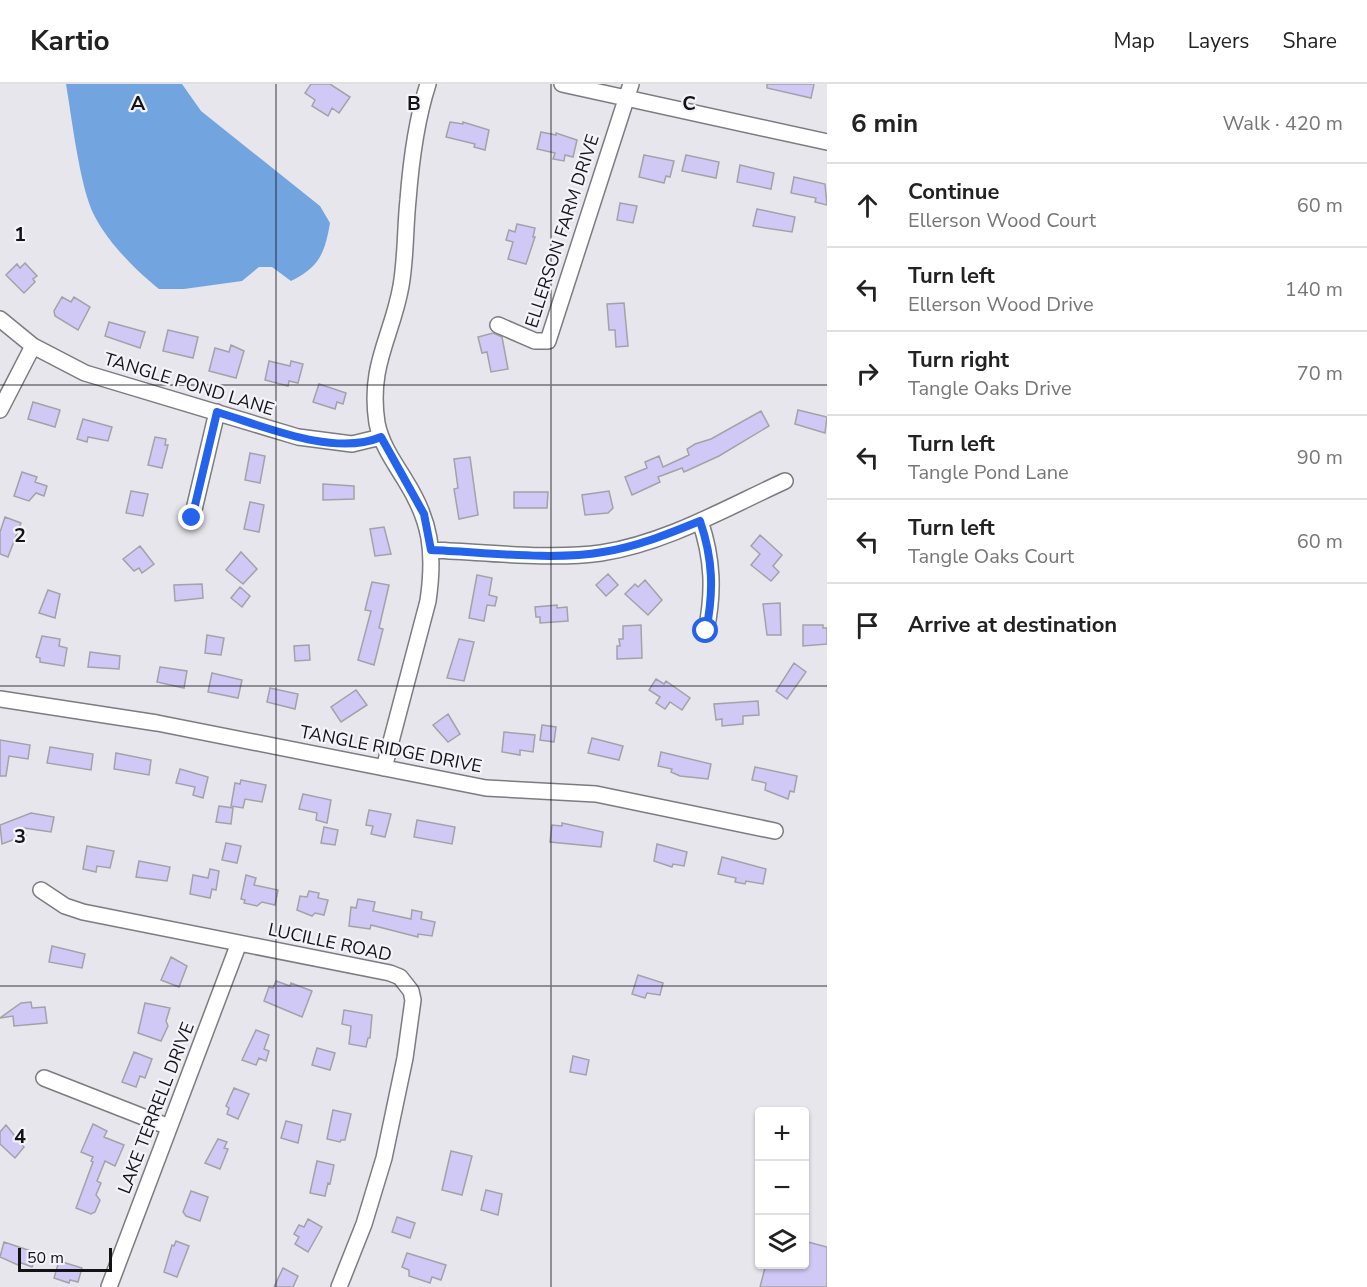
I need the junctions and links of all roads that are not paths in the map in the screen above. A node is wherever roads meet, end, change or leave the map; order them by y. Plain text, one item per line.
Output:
1 (428, 84) edge
2 (562, 84) edge
3 (629, 91) edge
4 (827, 142) edge
5 (0, 319) edge
6 (498, 325) dead end
7 (33, 346) junction
8 (0, 410) edge
9 (217, 412) junction
10 (381, 437) junction
11 (784, 481) dead end
12 (192, 518) dead end
13 (700, 521) junction
14 (431, 550) junction
15 (706, 631) dead end
16 (0, 699) edge
17 (384, 768) junction
18 (775, 831) dead end
19 (40, 890) dead end
20 (238, 943) junction
21 (44, 1078) dead end
22 (169, 1126) junction
23 (109, 1287) edge
24 (339, 1287) edge

1 - 10 street
2 - 3 street
3 - 4 street
3 - 6 street, ELLERSON FARM DRIVE
5 - 7 street, TANGLE POND LANE
7 - 8 street
7 - 9 street, TANGLE POND LANE
9 - 10 street, TANGLE POND LANE
9 - 12 street
10 - 14 street
11 - 13 street
13 - 14 street
13 - 15 street
14 - 17 street
16 - 17 street, TANGLE RIDGE DRIVE
17 - 18 street, TANGLE RIDGE DRIVE
19 - 20 street, LUCILLE ROAD
20 - 22 street, LAKE TERRELL DRIVE
20 - 24 street, LUCILLE ROAD
21 - 22 street
22 - 23 street, LAKE TERRELL DRIVE

